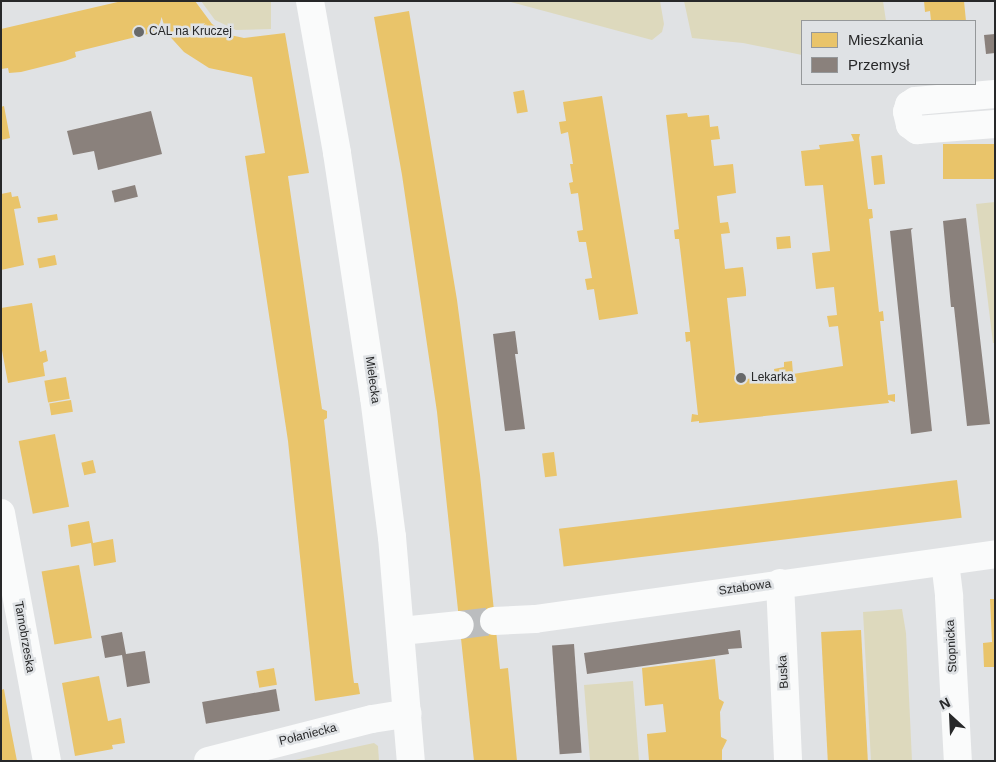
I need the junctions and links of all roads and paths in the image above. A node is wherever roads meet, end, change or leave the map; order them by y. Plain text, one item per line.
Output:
1 (310, 1) edge
2 (995, 94) edge
3 (995, 124) edge
4 (1, 513) edge
5 (995, 554) edge
6 (945, 562) junction
7 (780, 583) junction
8 (494, 621) tunnel mouth
9 (460, 624) tunnel mouth
10 (401, 631) junction
11 (408, 713) junction
12 (47, 761) edge
13 (208, 761) edge
14 (411, 761) edge
15 (788, 761) edge
16 (958, 761) edge

1 - 10 street, Mielecka
2 - 3 street
4 - 12 street, Tarnobrzeska
5 - 6 street, Sztabowa
6 - 7 street, Sztabowa
6 - 16 street, Stopnicka
7 - 8 street, Sztabowa
7 - 15 street, Buska
9 - 10 street
10 - 11 street, Mielecka
11 - 13 street, Połaniecka
11 - 14 street, Mielecka

